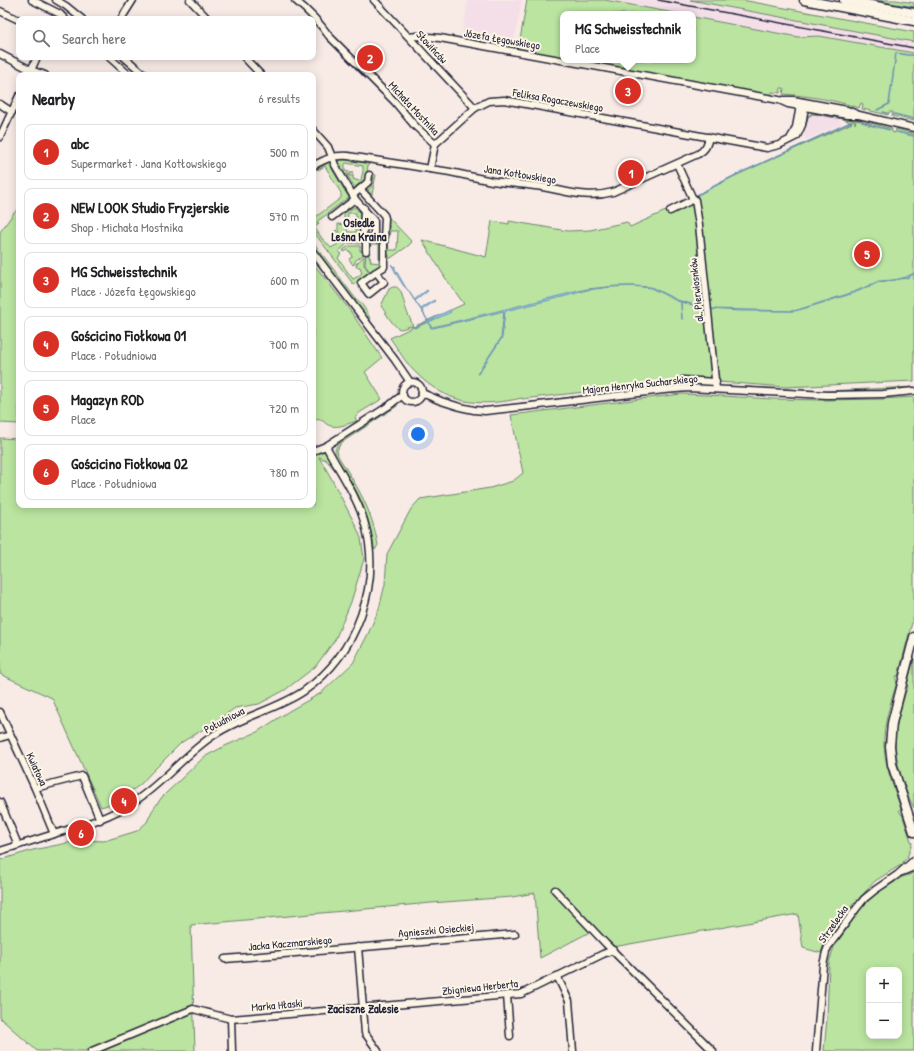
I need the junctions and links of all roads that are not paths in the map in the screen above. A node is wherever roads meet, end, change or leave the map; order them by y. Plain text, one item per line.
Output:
1 (32, 0) edge
2 (56, 0) edge
3 (133, 0) edge
4 (190, 0) edge
5 (295, 0) edge
6 (374, 0) edge
7 (804, 0) edge
8 (844, 0) edge
9 (0, 11) edge
10 (914, 13) edge
11 (60, 14) edge
12 (78, 16) edge
13 (123, 16) edge
14 (205, 16) edge
15 (312, 16) edge
16 (16, 19) edge
17 (316, 21) edge
18 (914, 21) edge
19 (409, 37) junction
20 (0, 54) edge
21 (36, 60) edge
22 (112, 60) edge
23 (128, 60) edge
24 (247, 60) edge
25 (560, 60) edge
26 (578, 63) edge
27 (30, 72) edge
28 (126, 72) edge
29 (142, 72) edge
30 (258, 72) edge
31 (16, 103) edge
32 (0, 104) edge
33 (803, 105) junction
34 (474, 108) junction
35 (12, 112) junction
36 (914, 128) edge
37 (316, 133) edge
38 (0, 137) edge
39 (709, 137) junction
40 (435, 144) junction
41 (332, 157) junction
42 (316, 164) edge
43 (677, 164) junction
44 (430, 169) junction
45 (369, 175) dead end
46 (360, 190) junction
47 (354, 197) junction
48 (693, 198) junction
49 (364, 208) junction
50 (670, 210) dead end
51 (332, 217) dead end
52 (366, 238) junction
53 (374, 239) junction
54 (384, 239) junction
55 (366, 251) dead end
56 (316, 256) edge
57 (376, 272) dead end
58 (683, 380) dead end
59 (408, 383) junction
60 (716, 384) junction
61 (914, 391) edge
62 (422, 395) junction
63 (404, 397) junction
64 (326, 446) junction
65 (316, 450) edge
66 (914, 637) edge
67 (0, 712) edge
68 (10, 735) junction
69 (0, 738) edge
70 (35, 788) junction
71 (0, 802) edge
72 (100, 820) junction
73 (914, 832) edge
74 (54, 834) junction
75 (18, 845) junction
76 (0, 851) edge
77 (914, 860) edge
78 (914, 867) edge
79 (897, 875) junction
80 (555, 890) dead end
81 (515, 934) dead end
82 (358, 947) junction
83 (613, 950) junction
84 (224, 959) dead end
85 (557, 976) junction
86 (507, 996) junction
87 (363, 1008) junction
88 (231, 1019) junction
89 (510, 1036) dead end
90 (92, 1051) edge
91 (232, 1051) edge
92 (378, 1051) edge
93 (574, 1051) edge
94 (713, 1051) edge
95 (816, 1051) edge

1 - 11 street
2 - 12 street
3 - 13 street
4 - 14 street
5 - 15 street, Michała Mostnika
6 - 19 street, Słowińców
7 - 18 main road
8 - 10 main road
9 - 16 street
17 - 40 street, Michała Mostnika
19 - 25 street, Józefa Łęgowskiego
19 - 34 street, Słowińców
20 - 27 street
21 - 27 street
22 - 28 street
23 - 29 street
24 - 30 street
26 - 33 street, Józefa Łęgowskiego
31 - 35 street
32 - 35 street
33 - 36 street, Józefa Łęgowskiego
33 - 39 street, Feliksa Rogaczewskiego
34 - 39 street, Feliksa Rogaczewskiego
34 - 40 street, Feliksa Rogaczewskiego
35 - 38 street
37 - 41 street
39 - 43 street, Jana Kotłowskiego
40 - 44 street
41 - 42 street, Jana Kotłowskiego
41 - 44 street, Jana Kotłowskiego
41 - 47 street
43 - 44 street, Jana Kotłowskiego
43 - 48 street, al. Pierwiosnków
45 - 46 street
46 - 47 street
46 - 54 street
47 - 49 street
47 - 51 street
48 - 50 street
48 - 60 street, al. Pierwiosnków
49 - 52 street
49 - 53 street
52 - 53 street
52 - 55 street
53 - 54 street
54 - 57 street
56 - 59 street
58 - 60 street
59 - 62 street
59 - 63 street
60 - 61 street, Majora Henryka Sucharskiego
60 - 62 street, Majora Henryka Sucharskiego
62 - 63 street
63 - 64 street
64 - 65 street
64 - 72 street, Południowa
66 - 73 main road
67 - 68 street, Kwiatowa
68 - 69 street
68 - 70 street, Kwiatowa
70 - 72 street
70 - 74 street, Kwiatowa
71 - 75 street
72 - 74 street, Południowa
74 - 75 street, Południowa
75 - 76 street, Południowa
77 - 79 street, Strzelecka
78 - 79 street, Strzelecka
79 - 95 street, Strzelecka
80 - 83 street
81 - 82 street, Agnieszki Osieckiej
82 - 84 street, Jacka Kaczmarskiego
82 - 87 street
83 - 85 street, Zbigniewa Herberta
83 - 94 street
85 - 86 street, Zbigniewa Herberta
85 - 93 street
86 - 87 street, Zbigniewa Herberta
86 - 89 street
87 - 88 street, Marka Hłaski
87 - 92 street
88 - 90 street, Marka Hłaski
88 - 91 street

